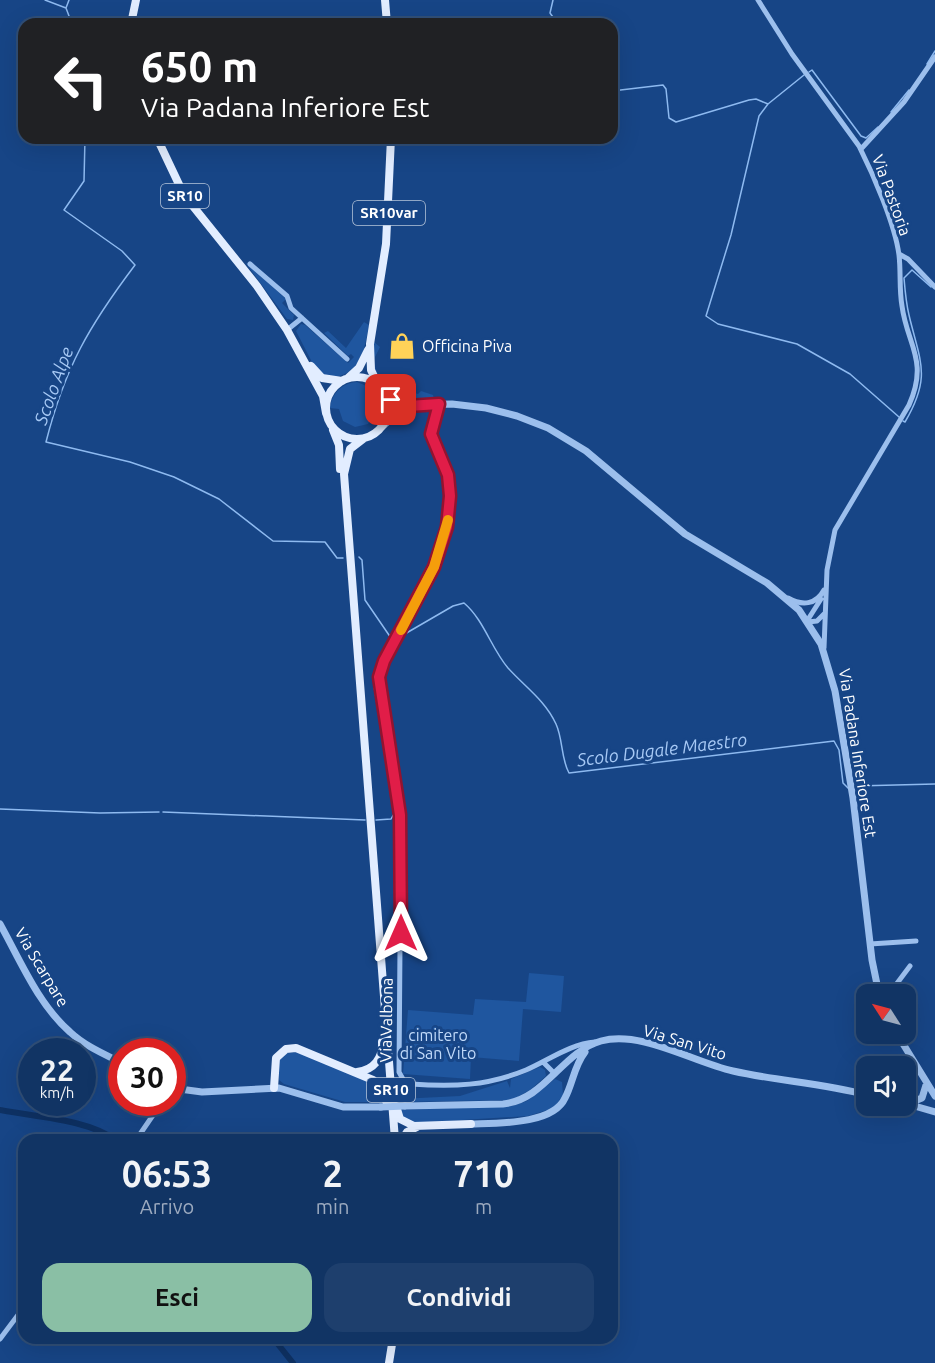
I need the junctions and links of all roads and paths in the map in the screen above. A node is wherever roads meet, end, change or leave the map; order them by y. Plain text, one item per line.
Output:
1 (136, 0) edge
2 (385, 0) edge
3 (758, 0) edge
4 (132, 18) edge
5 (386, 18) edge
6 (935, 57) edge
7 (160, 144) edge
8 (392, 144) edge
9 (861, 149) junction
10 (899, 254) junction
11 (250, 264) dead end
12 (935, 287) edge
13 (302, 318) junction
14 (287, 330) junction
15 (370, 344) junction
16 (297, 346) junction
17 (347, 359) dead end
18 (345, 380) junction
19 (381, 389) junction
20 (439, 404) junction
21 (415, 406) junction
22 (326, 413) junction
23 (331, 426) junction
24 (382, 427) junction
25 (363, 439) junction
26 (344, 487) junction
27 (825, 588) junction
28 (783, 594) junction
29 (825, 611) junction
30 (808, 622) junction
31 (825, 656) junction
32 (0, 924) edge
33 (916, 941) dead end
34 (870, 944) junction
35 (910, 966) dead end
36 (877, 984) edge
37 (896, 984) edge
38 (384, 999) junction
39 (387, 1041) junction
40 (600, 1041) junction
41 (903, 1044) edge
42 (590, 1046) junction
43 (108, 1055) edge
44 (552, 1057) junction
45 (543, 1062) junction
46 (567, 1064) junction
47 (354, 1071) junction
48 (555, 1074) junction
49 (926, 1082) junction
50 (935, 1087) edge
51 (274, 1088) junction
52 (186, 1090) edge
53 (568, 1090) junction
54 (856, 1092) edge
55 (935, 1096) edge
56 (916, 1100) edge
57 (916, 1106) edge
58 (919, 1106) junction
59 (935, 1106) edge
60 (935, 1112) edge
61 (153, 1116) edge
62 (471, 1124) joint
63 (418, 1126) junction
64 (140, 1134) edge
65 (392, 1134) edge
66 (393, 1134) edge
67 (407, 1134) edge
68 (18, 1315) edge
69 (0, 1339) edge
70 (392, 1344) edge
71 (389, 1363) edge

1 - 4 main road
2 - 5 main road
3 - 9 street, Via Pastoria
6 - 9 street
7 - 14 main road, SR10
8 - 15 main road, SR10var
9 - 10 street, Via Pastoria
10 - 12 street
10 - 27 street, Via Pastoria
11 - 13 street
13 - 14 street
13 - 17 street
14 - 16 main road, SR10
15 - 18 main road, SR10var
15 - 19 main road, SR10var
16 - 18 main road, SR10
16 - 22 main road, SR10
18 - 19 main road
18 - 22 main road
19 - 21 street, Via Padana Inferiore Est
19 - 24 main road
20 - 21 street, Via Padana Inferiore Est
20 - 28 street, Via Padana Inferiore Est
20 - 45 street, Via Valbona
21 - 24 street, Via Padana Inferiore Est
22 - 23 main road
23 - 25 main road
23 - 26 main road, SR10
24 - 25 main road
25 - 26 main road, SR10
26 - 38 main road, SR10
27 - 28 street
27 - 29 street, Via Pastoria
27 - 30 street, Via Pastoria
28 - 30 street, Via Padana Inferiore Est
29 - 30 street
29 - 31 street, Via Pastoria
30 - 31 street, Via Padana Inferiore Est
31 - 34 street, Via Padana Inferiore Est
32 - 43 street, Via Scarpare
33 - 34 street
34 - 36 street, Via Padana Inferiore Est
35 - 37 street
38 - 39 main road, SR10
38 - 47 main road
39 - 63 main road
39 - 66 main road, SR10
40 - 42 street, Via San Vito
40 - 44 street, Via Valbona
40 - 54 street, Via San Vito
41 - 49 street
42 - 46 street, Via San Vito
42 - 53 street
44 - 45 street, Via Valbona
44 - 46 street
45 - 48 street
46 - 48 street, Via San Vito
46 - 53 street
47 - 51 main road
47 - 65 main road
48 - 51 street, Via San Vito, bridge
48 - 53 street
49 - 50 street
49 - 55 street
49 - 56 street
51 - 52 street
53 - 62 street
57 - 58 street
58 - 59 street
58 - 60 street
61 - 64 street
62 - 63 main road
63 - 67 main road
68 - 69 street
70 - 71 main road

